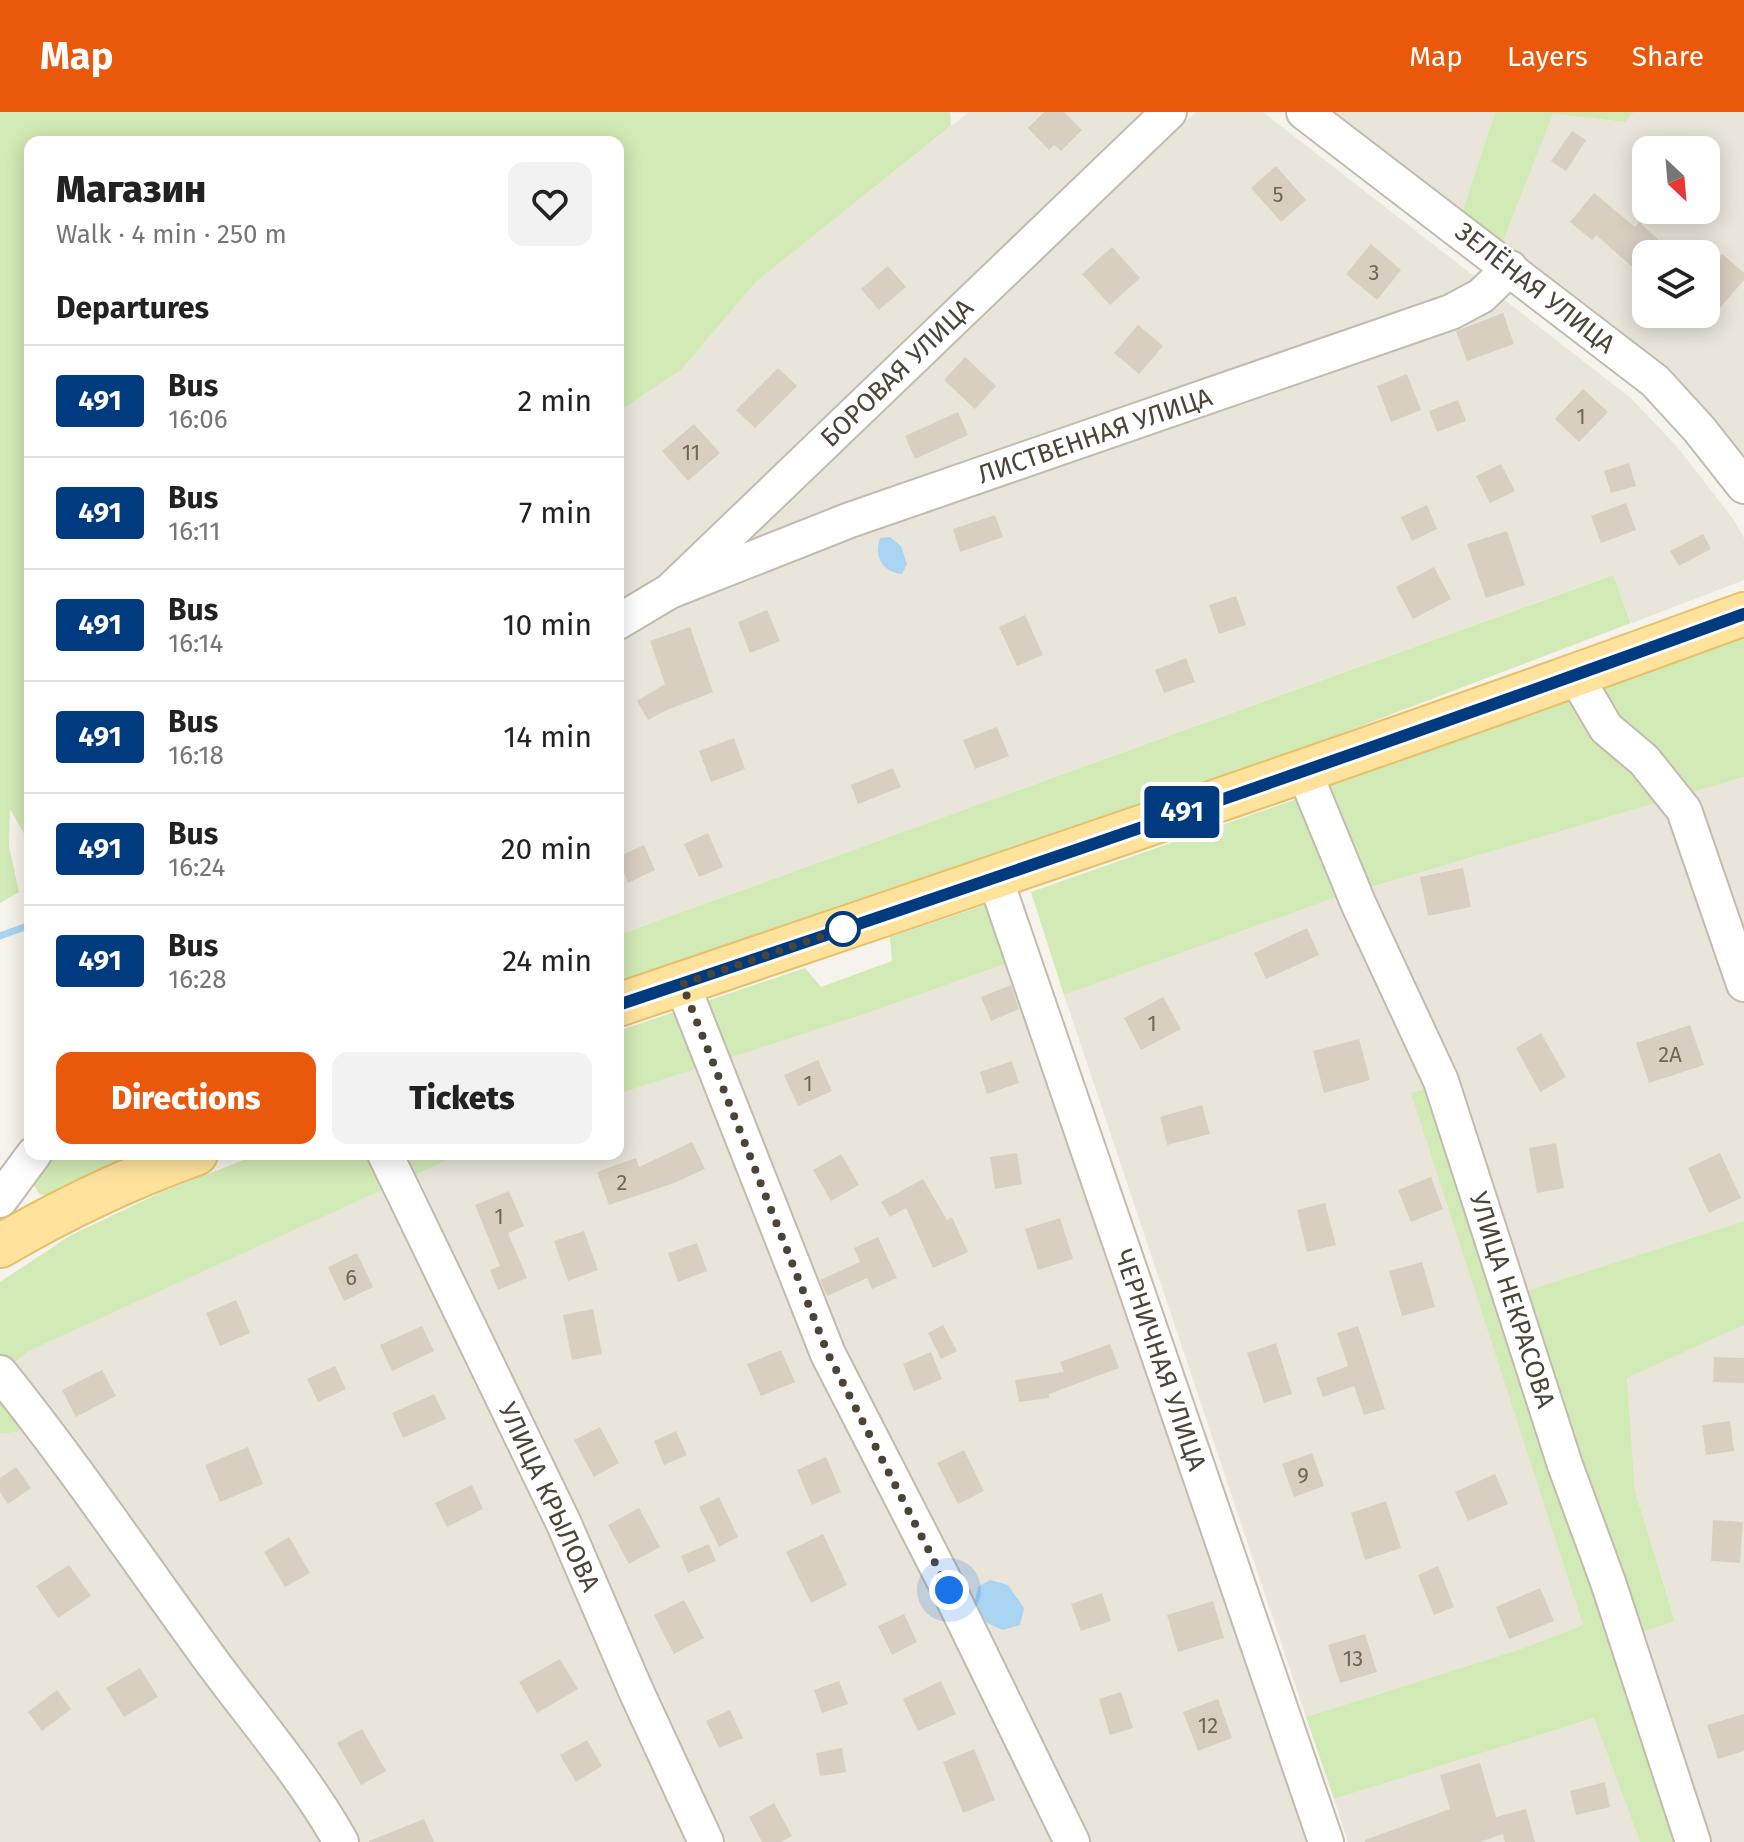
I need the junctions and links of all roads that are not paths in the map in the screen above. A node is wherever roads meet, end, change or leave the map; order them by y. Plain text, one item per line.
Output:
1 (1169, 112) edge
2 (1304, 112) edge
3 (1510, 268) junction
4 (1744, 486) edge
5 (670, 591) junction
6 (1744, 614) edge
7 (624, 618) edge
8 (1579, 675) junction
9 (1303, 769) junction
10 (995, 878) junction
11 (682, 984) junction
12 (1744, 984) edge
13 (624, 1003) edge
14 (30, 1160) edge
15 (182, 1160) edge
16 (388, 1160) edge
17 (0, 1200) edge
18 (0, 1246) edge
19 (0, 1373) edge
20 (341, 1842) edge
21 (706, 1842) edge
22 (1072, 1842) edge
23 (1326, 1842) edge
24 (1693, 1842) edge

1 - 5 street, БОРОВАЯ УЛИЦА
2 - 3 street, ЗЕЛЁНАЯ УЛИЦА
3 - 4 street, ЗЕЛЁНАЯ УЛИЦА
3 - 5 street, ЛИСТВЕННАЯ УЛИЦА
5 - 7 street, БОРОВАЯ УЛИЦА
6 - 8 main road
8 - 9 main road
8 - 12 street
9 - 10 main road
9 - 24 street, УЛИЦА НЕКРАСОВА
10 - 11 main road
10 - 23 street, ЧЕРНИЧНАЯ УЛИЦА
11 - 13 main road
11 - 22 street
14 - 17 street
15 - 18 main road
16 - 21 street, УЛИЦА КРЫЛОВА
19 - 20 street

